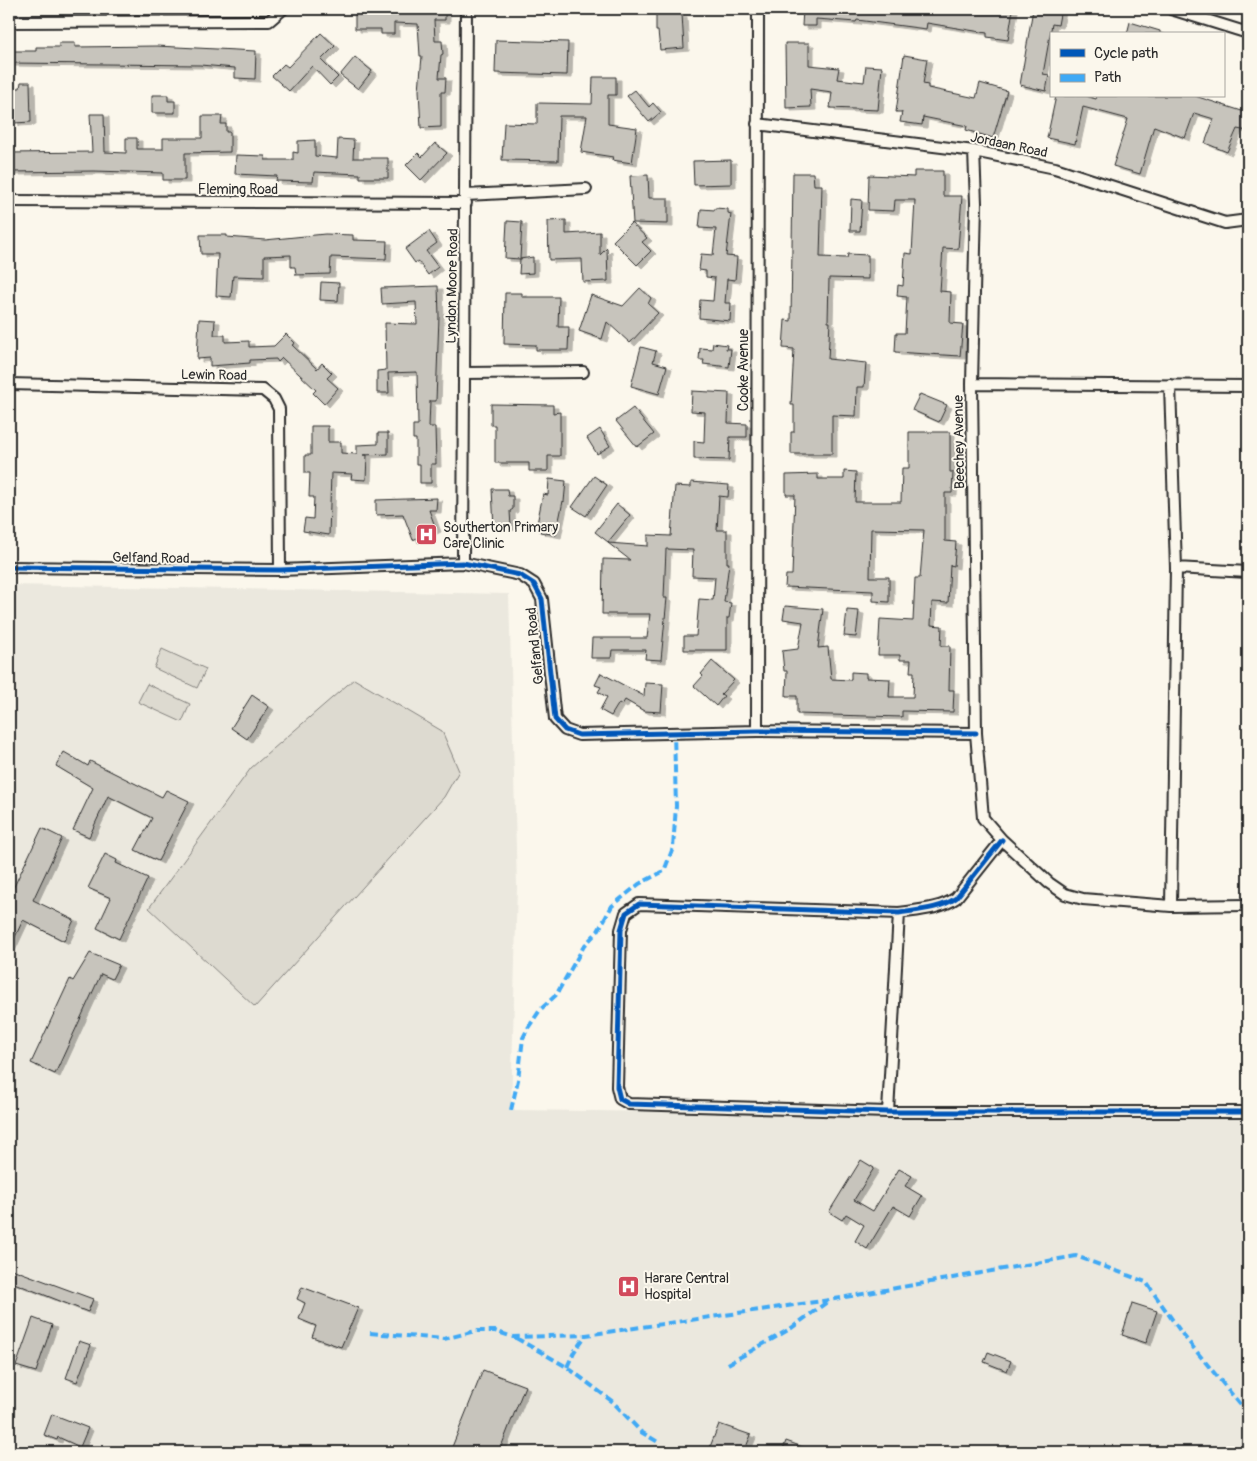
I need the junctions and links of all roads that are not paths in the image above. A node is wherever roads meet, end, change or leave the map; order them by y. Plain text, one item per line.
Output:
1 (112, 9) edge
2 (283, 9) edge
3 (466, 9) edge
4 (758, 9) edge
5 (1171, 9) edge
6 (112, 20) junction
7 (9, 22) edge
8 (1248, 33) edge
9 (757, 124) junction
10 (974, 151) junction
11 (586, 189) dead end
12 (466, 199) junction
13 (9, 201) edge
14 (1248, 220) edge
15 (582, 372) dead end
16 (465, 373) junction
17 (9, 384) edge
18 (972, 384) junction
19 (1170, 385) junction
20 (1248, 386) edge
21 (463, 563) junction
22 (9, 567) edge
23 (1176, 568) junction
24 (280, 570) junction
25 (1248, 572) edge
26 (757, 732) junction
27 (976, 734) junction
28 (1002, 840) junction
29 (1248, 905) edge
30 (1171, 906) junction
31 (900, 913) junction
32 (888, 1112) junction
33 (1248, 1112) edge

1 - 6 street
2 - 6 street
3 - 12 street, Lyndon Moore Road
4 - 9 street, Cooke Avenue
5 - 8 street
6 - 7 street
9 - 10 street, Jordaan Road
9 - 26 street, Cooke Avenue
10 - 14 street, Jordaan Road
10 - 18 street, Beechey Avenue
11 - 12 street, Fleming Road
12 - 13 street, Fleming Road
12 - 16 street, Lyndon Moore Road
15 - 16 street
16 - 21 street, Lyndon Moore Road
17 - 24 street, Lewin Road
18 - 19 street
18 - 27 street, Beechey Avenue
19 - 20 street
19 - 23 street
21 - 24 street, Gelfand Road
21 - 26 street, Gelfand Road
22 - 24 street, Gelfand Road
23 - 25 street
23 - 30 street
26 - 27 street, Gelfand Road
27 - 28 street, Beechey Avenue
28 - 30 street, Beechey Avenue
28 - 31 street
29 - 30 street, Beechey Avenue
31 - 32 street
31 - 32 street
32 - 33 street

